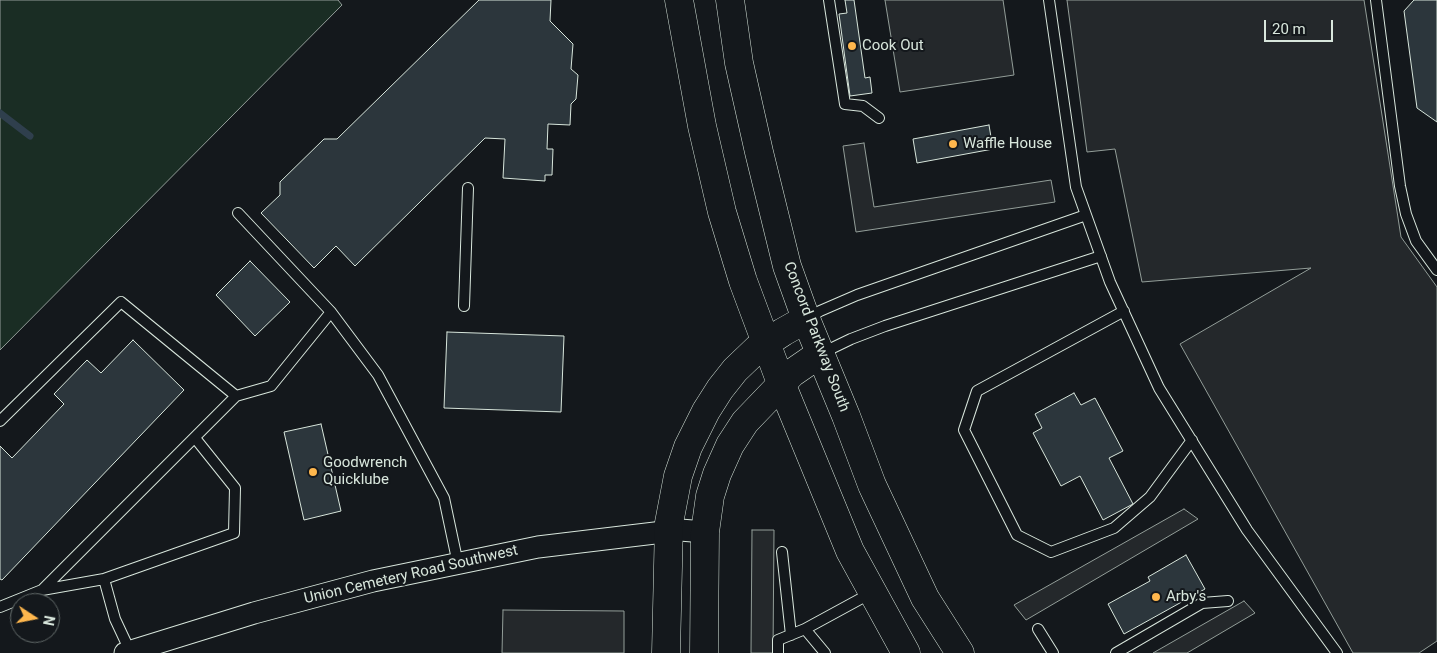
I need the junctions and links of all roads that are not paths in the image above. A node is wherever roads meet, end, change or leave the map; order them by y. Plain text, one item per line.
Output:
1 (679, 0) edge
2 (730, 0) edge
3 (830, 0) edge
4 (1049, 0) edge
5 (1376, 0) edge
6 (879, 118) dead end
7 (468, 188) dead end
8 (238, 214) dead end
9 (1086, 215) junction
10 (1101, 256) junction
11 (1437, 270) edge
12 (464, 306) dead end
13 (1124, 311) junction
14 (331, 312) junction
15 (806, 319) junction
16 (766, 344) junction
17 (821, 354) junction
18 (782, 383) junction
19 (236, 396) junction
20 (0, 421) edge
21 (195, 438) junction
22 (1192, 440) junction
23 (669, 531) junction
24 (705, 532) junction
25 (782, 552) dead end
26 (458, 564) junction
27 (104, 579) junction
28 (42, 590) junction
29 (873, 592) junction
30 (1228, 601) dead end
31 (0, 607) edge
32 (805, 629) junction
33 (1038, 629) dead end
34 (791, 635) junction
35 (127, 652) edge
36 (666, 653) edge
37 (704, 653) edge
38 (778, 653) edge
39 (825, 653) edge
40 (906, 653) edge
41 (960, 653) edge
42 (1053, 653) edge
43 (1116, 653) edge
44 (1337, 653) edge

1 - 16 main road
2 - 15 main road, Concord Parkway South
3 - 6 lane
4 - 9 lane
5 - 11 lane
7 - 12 lane
8 - 14 lane
9 - 10 lane
9 - 15 lane
10 - 13 lane
10 - 17 lane
13 - 22 lane
13 - 22 lane
14 - 19 lane
14 - 26 lane
15 - 16 main road
15 - 17 main road, Concord Parkway South
16 - 18 main road
16 - 23 main road
17 - 18 main road
17 - 41 main road, Concord Parkway South
18 - 24 main road
18 - 29 main road
19 - 20 lane
19 - 21 lane
21 - 27 lane
21 - 28 lane
22 - 44 lane
23 - 24 street, Union Cemetery Road Southwest
23 - 26 street, Union Cemetery Road Southwest
23 - 36 main road
24 - 37 main road
25 - 34 lane
26 - 35 street, Union Cemetery Road Southwest
27 - 28 lane
27 - 35 lane
28 - 31 lane
29 - 32 lane
29 - 40 main road
30 - 43 lane
32 - 34 lane
32 - 39 lane
33 - 42 lane
34 - 38 lane

